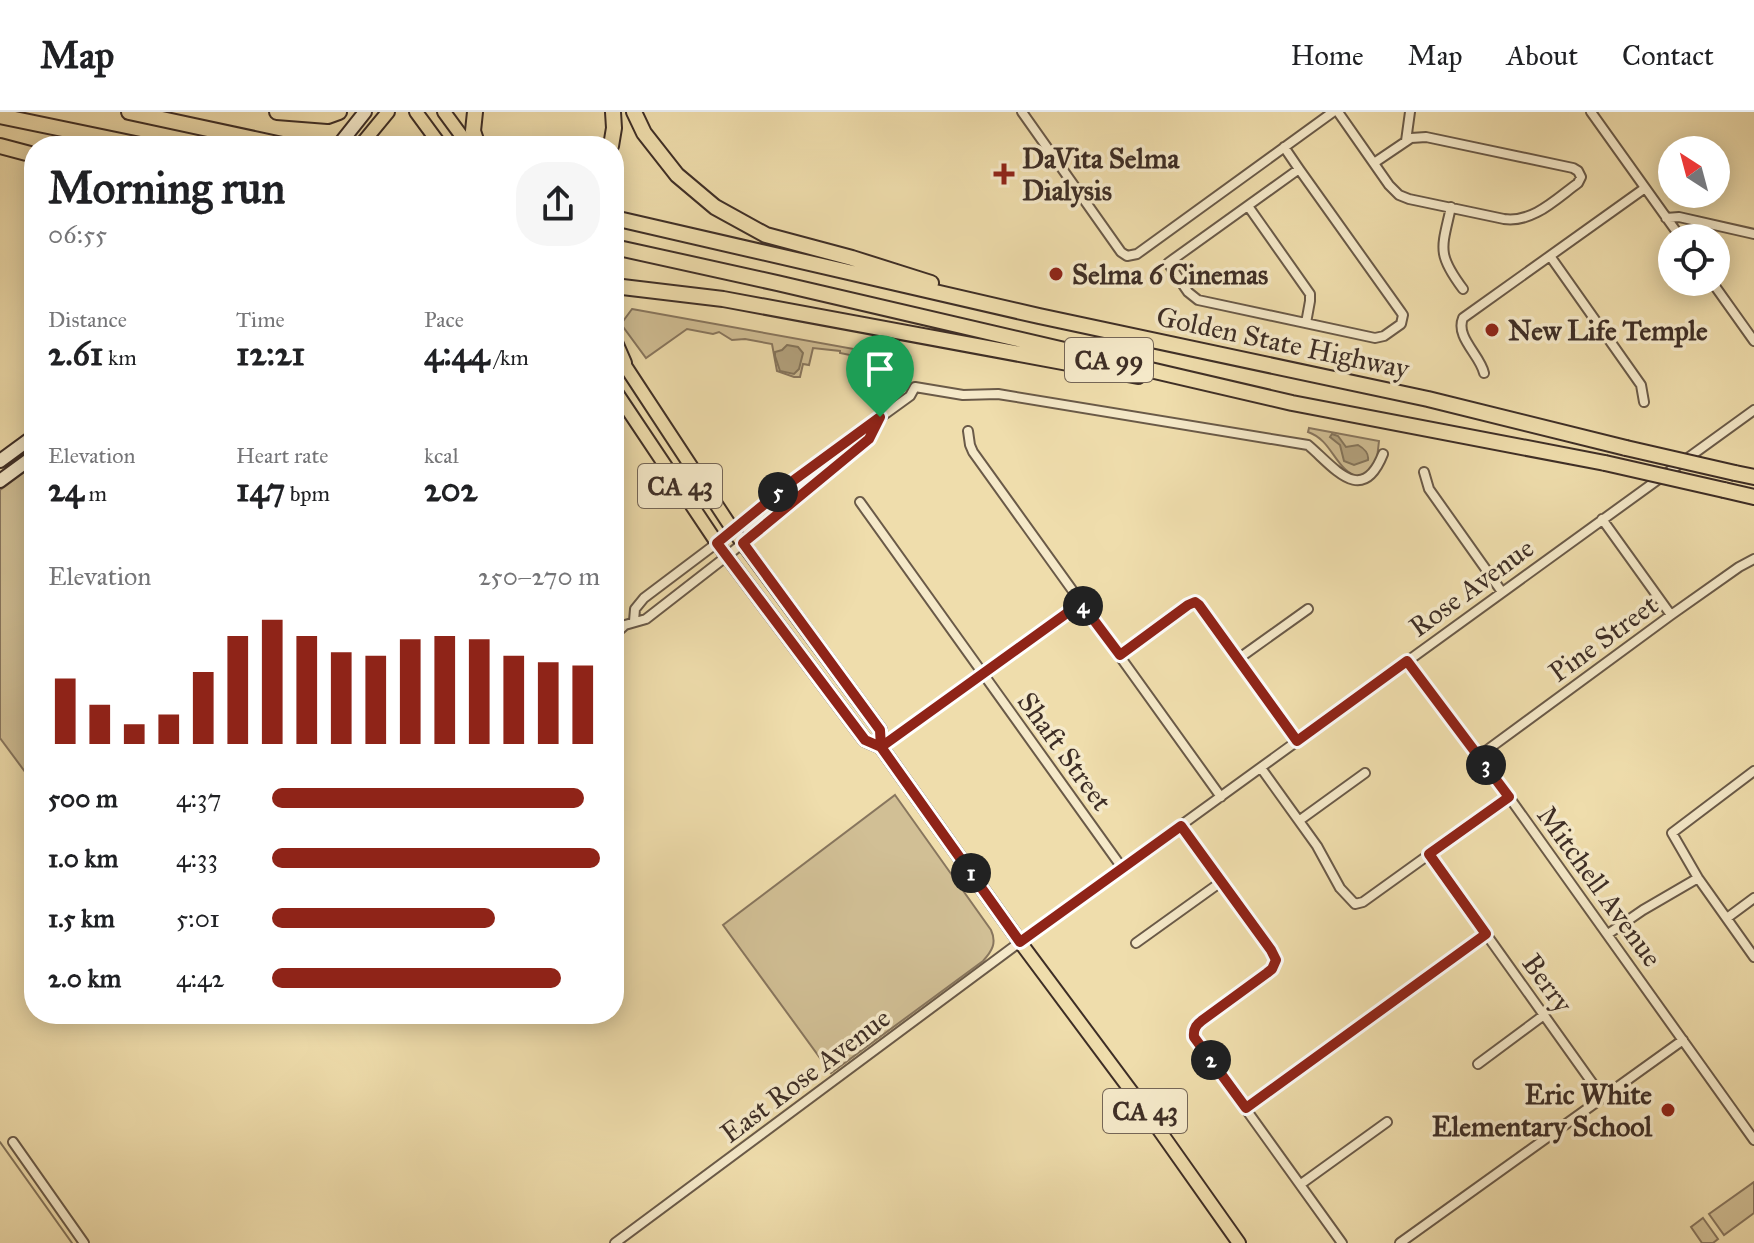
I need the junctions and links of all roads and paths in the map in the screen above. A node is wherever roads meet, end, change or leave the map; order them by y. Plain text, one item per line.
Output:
1 (129, 112) edge
2 (277, 112) edge
3 (339, 112) edge
4 (365, 112) edge
5 (388, 112) edge
6 (416, 112) edge
7 (444, 112) edge
8 (475, 112) edge
9 (613, 112) edge
10 (634, 112) edge
11 (1022, 112) edge
12 (1335, 112) edge
13 (1410, 112) edge
14 (1591, 112) edge
15 (0, 116) edge
16 (97, 136) edge
17 (241, 136) edge
18 (346, 136) edge
19 (368, 136) edge
20 (434, 136) edge
21 (462, 136) edge
22 (475, 136) edge
23 (613, 136) edge
24 (1406, 141) junction
25 (0, 143) edge
26 (24, 145) edge
27 (1284, 147) junction
28 (24, 151) edge
29 (1374, 163) junction
30 (1299, 169) junction
31 (1645, 188) junction
32 (1248, 206) junction
33 (1451, 207) junction
34 (1666, 218) junction
35 (624, 220) edge
36 (1670, 224) edge
37 (1754, 234) edge
38 (624, 249) edge
39 (1550, 256) junction
40 (624, 288) edge
41 (1463, 289) dead end
42 (1722, 296) edge
43 (1039, 316) junction
44 (1306, 323) junction
45 (1754, 341) edge
46 (624, 363) edge
47 (1484, 373) dead end
48 (1644, 402) dead end
49 (624, 403) edge
50 (1292, 403) junction
51 (1754, 410) edge
52 (880, 417) junction
53 (968, 431) dead end
54 (24, 443) edge
55 (1383, 454) dead end
56 (0, 461) edge
57 (24, 463) edge
58 (1424, 472) dead end
59 (1754, 477) edge
60 (0, 481) edge
61 (1754, 497) edge
62 (860, 502) dead end
63 (1602, 519) junction
64 (733, 530) junction
65 (717, 543) junction
66 (743, 543) junction
67 (727, 556) junction
68 (1754, 559) edge
69 (1502, 592) junction
70 (1081, 603) junction
71 (1308, 609) dead end
72 (1671, 615) junction
73 (634, 621) junction
74 (624, 626) edge
75 (1120, 655) junction
76 (1238, 659) junction
77 (1407, 661) junction
78 (983, 673) junction
79 (1297, 741) junction
80 (881, 747) junction
81 (1479, 756) junction
82 (1261, 768) junction
83 (1754, 771) edge
84 (1365, 773) dead end
85 (1221, 797) junction
86 (1509, 797) junction
87 (1300, 820) junction
88 (1181, 826) junction
89 (1429, 854) junction
90 (1123, 869) junction
91 (1698, 878) junction
92 (1221, 882) junction
93 (1754, 898) edge
94 (1727, 918) junction
95 (1486, 934) junction
96 (1608, 934) junction
97 (1020, 942) junction
98 (1136, 943) dead end
99 (1754, 957) edge
100 (1544, 1015) junction
101 (1683, 1040) junction
102 (1478, 1064) dead end
103 (1603, 1098) junction
104 (1246, 1108) junction
105 (1387, 1122) dead end
106 (1754, 1140) edge
107 (13, 1142) dead end
108 (1301, 1184) junction
109 (84, 1243) edge
110 (615, 1243) edge
111 (1239, 1243) edge
112 (1342, 1243) edge
113 (1400, 1243) edge

1 - 17 highway
2 - 3 highway
4 - 18 street
5 - 19 main road
6 - 20 main road
7 - 21 main road
8 - 22 highway
9 - 23 highway
10 - 43 highway
11 - 27 street
12 - 27 street
12 - 29 street
13 - 24 street
14 - 31 street
15 - 16 highway
24 - 29 street
24 - 33 street
25 - 26 highway
25 - 28 highway
27 - 30 street
29 - 33 street
30 - 32 street
30 - 44 street
31 - 34 street
31 - 39 street
32 - 44 street
32 - 44 street
33 - 41 street
34 - 36 street
34 - 37 street
35 - 43 highway, Golden State Highway / CA 99
38 - 50 highway, Golden State Highway / CA 99
39 - 47 street
39 - 48 street
40 - 50 highway
42 - 45 street
43 - 59 highway, Golden State Highway / CA 99, bridge
46 - 64 main road, CA 43
49 - 65 main road, CA 43
50 - 61 highway, Golden State Highway / CA 99, bridge
51 - 63 street, Rose Avenue
52 - 55 street
52 - 64 street
52 - 66 street
53 - 70 street
54 - 56 street
57 - 60 street
58 - 69 street
62 - 78 street, Shaft Street
63 - 69 street, Rose Avenue
63 - 72 street
64 - 65 street
64 - 66 main road, CA 43
65 - 67 main road, CA 43
65 - 73 street
66 - 67 street
66 - 80 main road, CA 43
67 - 73 street
67 - 80 main road, CA 43
68 - 72 street, Pine Street
69 - 77 street, Rose Avenue
70 - 75 street
70 - 78 street
71 - 76 street
72 - 81 street, Pine Street
73 - 74 street
75 - 76 street
75 - 85 street
76 - 79 street
77 - 79 street, Rose Avenue
77 - 81 street, Mitchell Avenue
78 - 80 street
78 - 90 street, Shaft Street
79 - 82 street, Rose Avenue
80 - 97 main road, CA 43
81 - 86 street, Mitchell Avenue
82 - 85 street, Rose Avenue
82 - 87 street
83 - 91 street
84 - 87 street
85 - 88 street, Rose Avenue
86 - 89 street
86 - 96 street, Mitchell Avenue
87 - 89 street
88 - 90 street, Rose Avenue
88 - 92 street
89 - 95 street, Berry
90 - 97 street, Rose Avenue
91 - 94 street
91 - 96 street
92 - 98 street
92 - 104 street
93 - 94 street
94 - 99 street
95 - 100 street, Berry
95 - 104 street
96 - 101 street, Mitchell Avenue
97 - 110 street, East Rose Avenue
97 - 111 main road, CA 43
100 - 102 street
100 - 103 street, Berry
101 - 103 street
101 - 106 street, Mitchell Avenue
103 - 113 street
104 - 108 street
105 - 108 street
107 - 109 street
108 - 112 street

